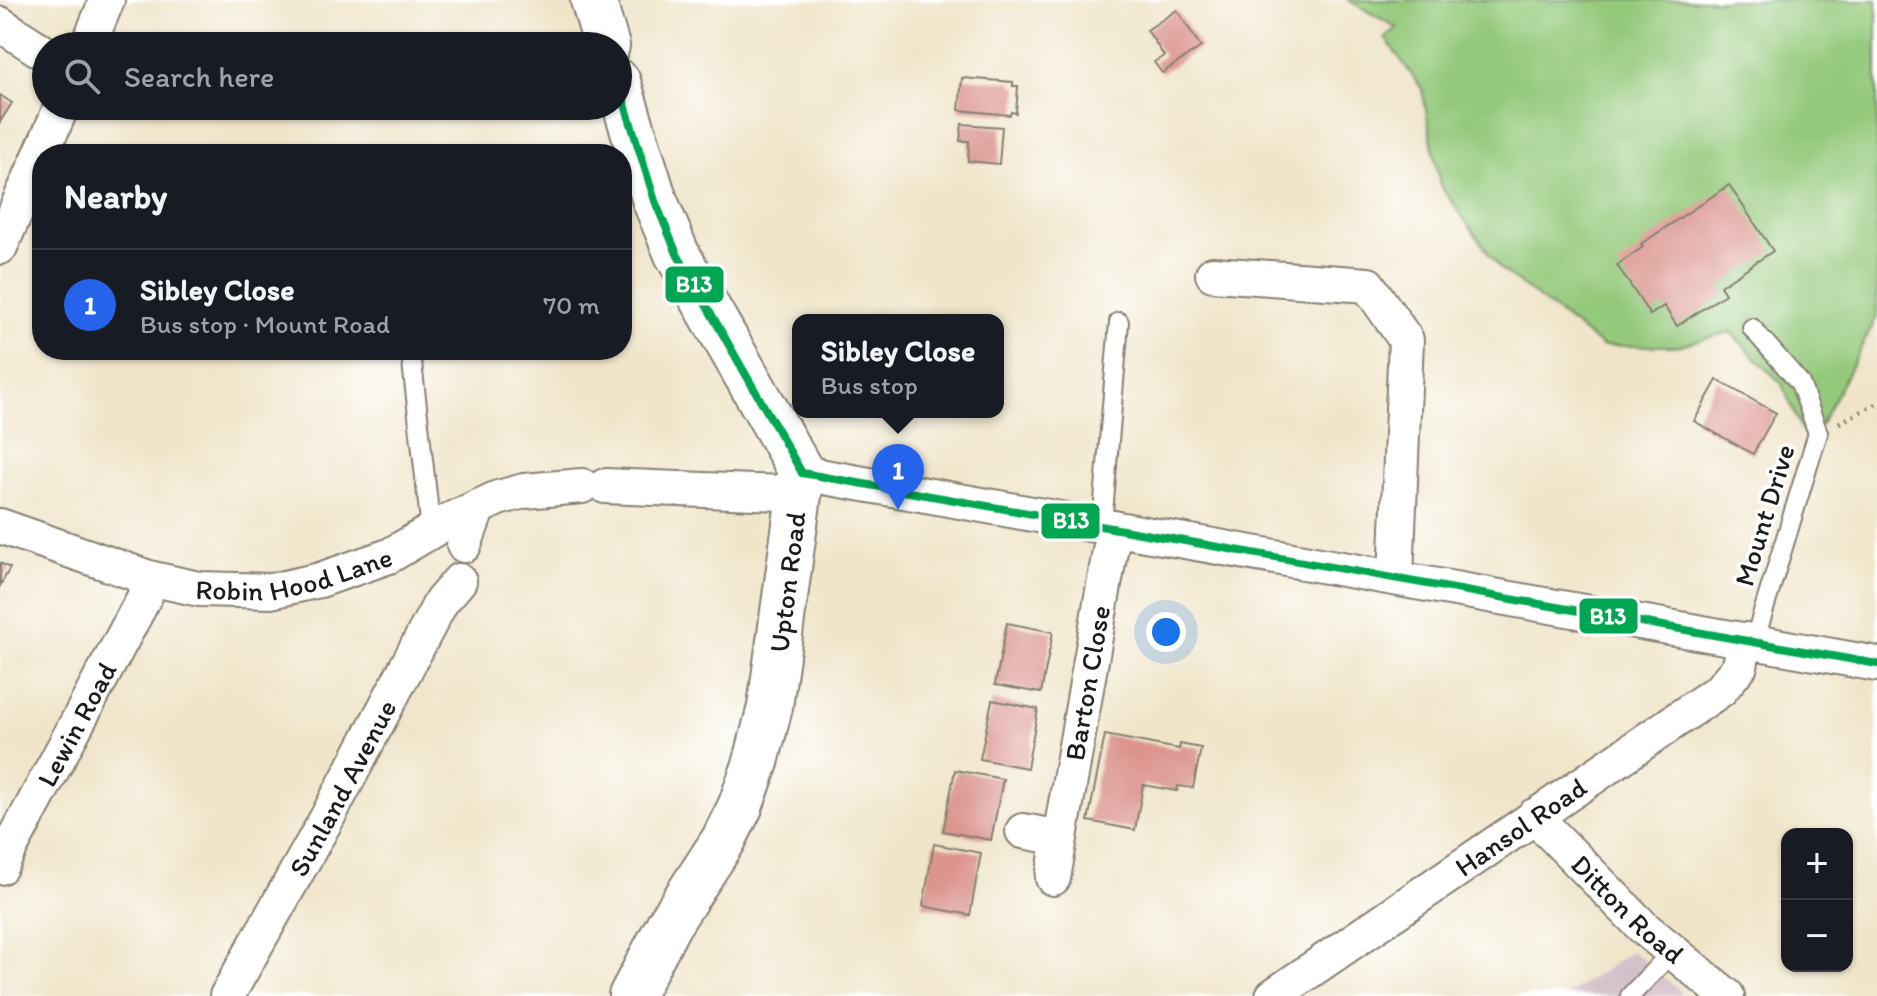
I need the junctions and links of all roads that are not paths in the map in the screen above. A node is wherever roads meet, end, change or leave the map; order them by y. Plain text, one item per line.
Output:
1 (107, 0) edge
2 (593, 0) edge
3 (0, 24) edge
4 (94, 32) edge
5 (603, 32) edge
6 (32, 45) edge
7 (56, 120) edge
8 (630, 120) edge
9 (45, 144) edge
10 (32, 174) edge
11 (0, 247) edge
12 (1213, 274) dead end
13 (1119, 322) dead end
14 (1752, 328) dead end
15 (412, 360) edge
16 (802, 473) junction
17 (478, 507) junction
18 (0, 526) edge
19 (1108, 526) junction
20 (431, 530) junction
21 (464, 545) dead end
22 (1396, 577) junction
23 (149, 578) junction
24 (459, 581) dead end
25 (1750, 641) junction
26 (1877, 664) edge
27 (1534, 816) junction
28 (1023, 831) dead end
29 (1060, 838) junction
30 (0, 867) edge
31 (1053, 878) dead end
32 (1673, 951) junction
33 (227, 996) edge
34 (631, 996) edge
35 (1273, 996) edge
36 (1630, 996) edge
37 (1727, 996) edge

1 - 4 street
2 - 5 street
3 - 6 street
7 - 9 street
8 - 16 street, Upton Road
10 - 11 street
12 - 22 street
13 - 19 lane
14 - 25 lane, Mount Drive
15 - 20 lane
16 - 17 street, Robin Hood Lane
16 - 19 street
16 - 34 street, Upton Road
17 - 20 street, Robin Hood Lane
17 - 21 street
18 - 23 street, Robin Hood Lane
19 - 22 street
19 - 29 street, Barton Close
20 - 23 street, Robin Hood Lane
22 - 25 street
23 - 30 street, Lewin Road
24 - 33 street, Sunland Avenue
25 - 26 street
25 - 27 street, Hansol Road
27 - 32 street, Ditton Road
27 - 35 street, Hansol Road
28 - 29 street
29 - 31 street, Barton Close
32 - 36 lane
32 - 37 street, Ditton Road

